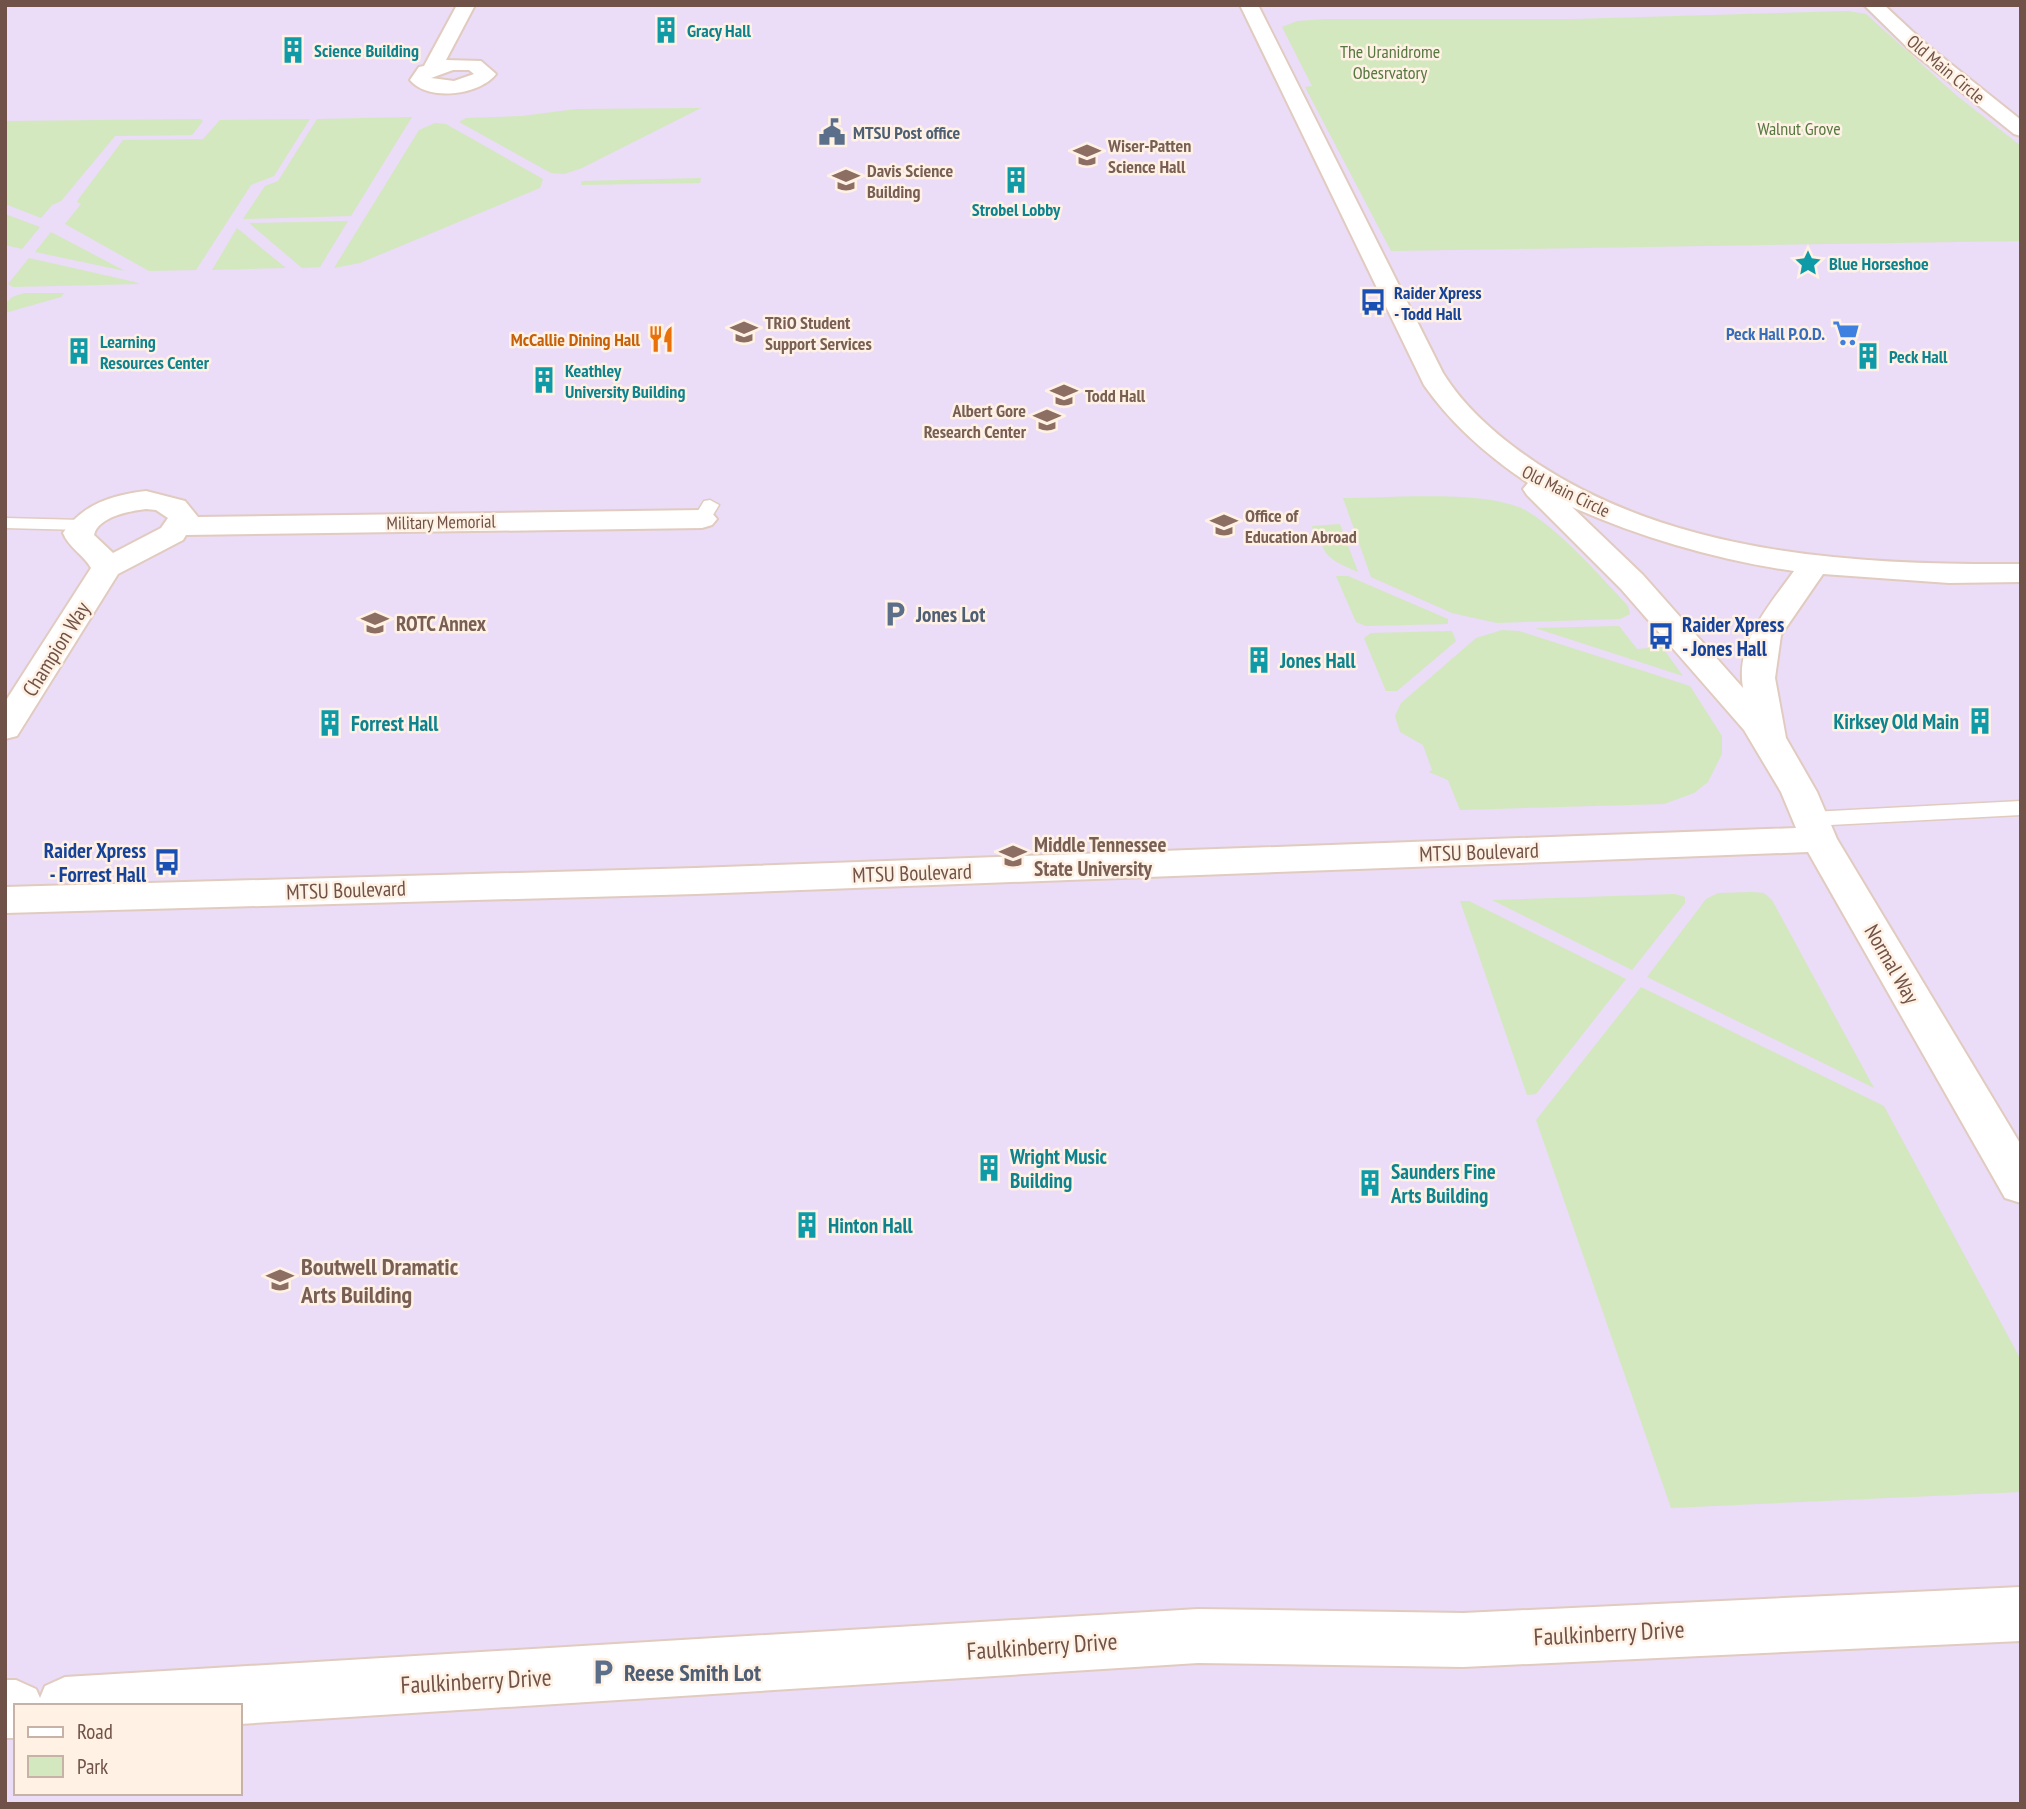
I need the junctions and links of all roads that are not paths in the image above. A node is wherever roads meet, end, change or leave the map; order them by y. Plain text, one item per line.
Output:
1 (467, 5) edge
2 (1249, 5) edge
3 (1873, 5) edge
4 (432, 68) dead end
5 (2021, 130) edge
6 (1513, 465) junction
7 (706, 512) dead end
8 (5, 523) edge
9 (82, 525) junction
10 (180, 526) junction
11 (1813, 566) junction
12 (106, 568) junction
13 (2021, 573) edge
14 (5, 729) edge
15 (1769, 740) junction
16 (2021, 808) edge
17 (1815, 829) junction
18 (5, 900) edge
19 (2021, 1185) edge
20 (2021, 1614) edge
21 (97, 1704) edge

1 - 4 street
2 - 6 street, Old Main Circle
3 - 5 street, Old Main Circle
6 - 11 street, Old Main Circle
6 - 15 street, Normal Way
7 - 10 street, Military Memorial
8 - 9 lane
9 - 10 street
9 - 12 street
10 - 12 street
11 - 13 street, Old Main Circle
11 - 15 street, Normal Way
12 - 14 street, Champion Way
15 - 17 street, Normal Way
16 - 17 lane
17 - 18 street, MTSU Boulevard
17 - 19 street, Normal Way
20 - 21 street, Faulkinberry Drive

